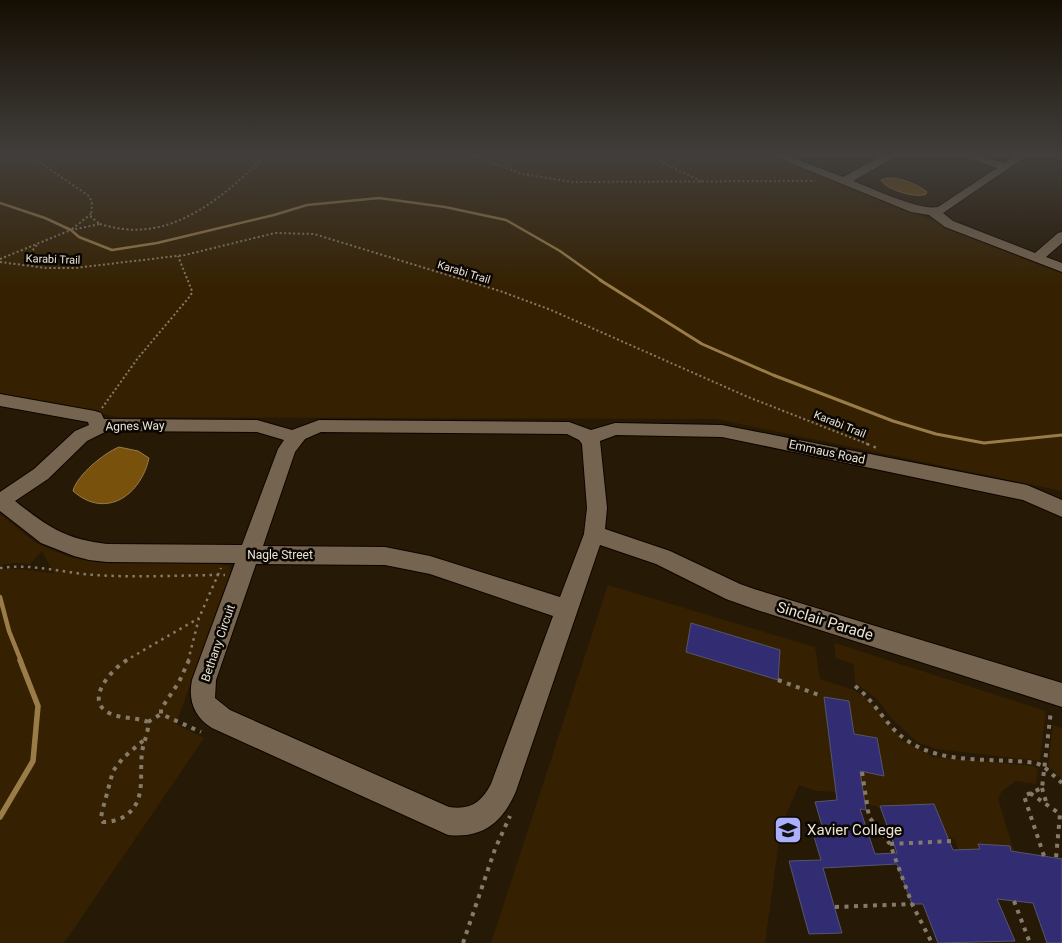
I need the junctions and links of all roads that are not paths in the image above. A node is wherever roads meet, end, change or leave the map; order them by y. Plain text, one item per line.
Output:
1 (890, 199) edge
2 (958, 199) edge
3 (933, 212) junction
4 (1062, 236) edge
5 (1036, 258) junction
6 (1062, 268) edge
7 (0, 400) edge
8 (96, 422) junction
9 (294, 437) junction
10 (589, 438) junction
11 (0, 501) edge
12 (1062, 508) edge
13 (594, 534) junction
14 (250, 555) junction
15 (567, 610) junction
16 (1057, 705) edge

1 - 3 street
2 - 3 street
3 - 5 street
4 - 5 street
5 - 6 street
7 - 8 street
8 - 9 street, Agnes Way
8 - 11 street, Agnes Way
9 - 10 street
9 - 14 street, Bethany Circuit
10 - 12 street, Emmaus Road
10 - 13 street, Bethany Circuit
11 - 14 street, Nagle Street
13 - 15 street, Bethany Circuit
13 - 16 street, Sinclair Parade
14 - 15 street, Nagle Street
14 - 15 street, Bethany Circuit

